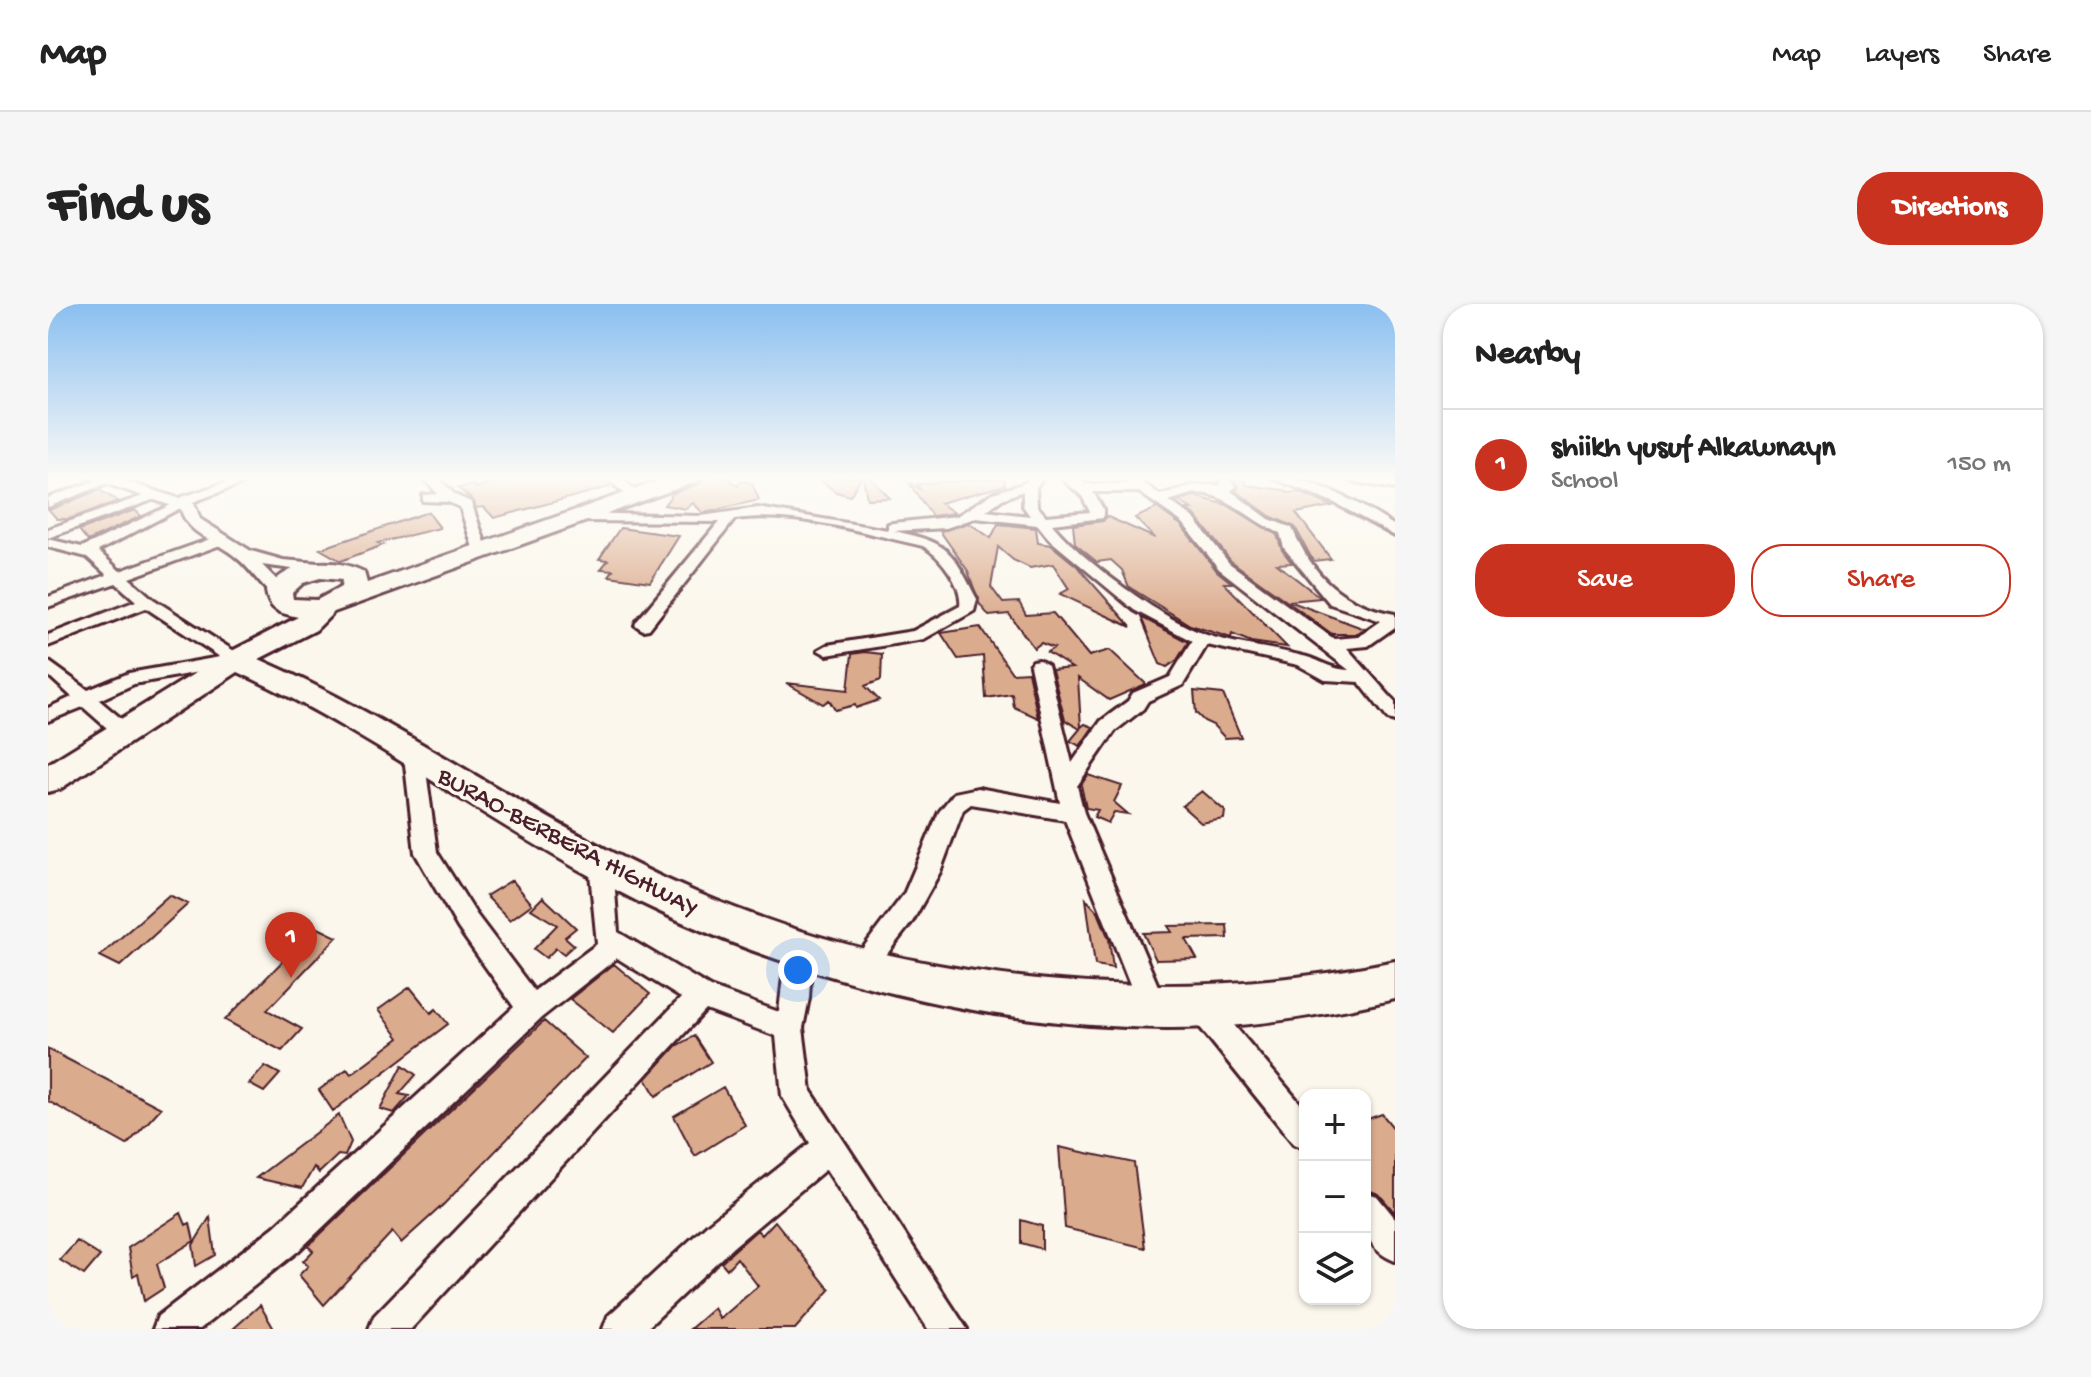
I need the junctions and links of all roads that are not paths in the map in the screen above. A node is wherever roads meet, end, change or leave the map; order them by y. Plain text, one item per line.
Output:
1 (74, 525) edge
2 (139, 525) edge
3 (198, 525) edge
4 (475, 525) edge
5 (553, 525) edge
6 (724, 525) edge
7 (839, 525) edge
8 (921, 525) edge
9 (1046, 525) edge
10 (1192, 525) edge
11 (1271, 525) edge
12 (869, 530) junction
13 (48, 534) edge
14 (221, 540) junction
15 (48, 543) edge
16 (481, 551) junction
17 (84, 552) junction
18 (245, 555) junction
19 (456, 559) junction
20 (335, 570) junction
21 (117, 576) junction
22 (48, 585) edge
23 (278, 594) junction
24 (48, 602) edge
25 (147, 602) junction
26 (331, 604) junction
27 (1394, 620) edge
28 (643, 625) dead end
29 (1202, 639) junction
30 (48, 641) edge
31 (1330, 644) junction
32 (827, 650) dead end
33 (245, 655) junction
34 (1039, 665) dead end
35 (48, 666) edge
36 (1363, 677) junction
37 (85, 698) junction
38 (48, 715) edge
39 (1395, 715) edge
40 (123, 731) junction
41 (414, 756) junction
42 (48, 780) edge
43 (1067, 785) junction
44 (1073, 813) junction
45 (601, 863) junction
46 (616, 944) junction
47 (799, 949) junction
48 (863, 965) junction
49 (1395, 980) edge
50 (701, 996) junction
51 (1153, 1007) junction
52 (1201, 1007) junction
53 (531, 1009) junction
54 (789, 1028) junction
55 (1299, 1126) edge
56 (828, 1148) junction
57 (1371, 1215) edge
58 (1395, 1244) edge
59 (171, 1329) edge
60 (387, 1329) edge
61 (621, 1329) edge
62 (949, 1329) edge

1 - 13 street
2 - 17 street
3 - 14 street
4 - 16 street
5 - 16 highway
6 - 28 street
7 - 12 street
8 - 12 street
9 - 29 street
10 - 31 street
11 - 27 street
12 - 32 street
14 - 18 street
14 - 21 street
15 - 17 street
16 - 19 highway
17 - 21 street
18 - 20 street
18 - 23 street
19 - 20 highway
19 - 26 highway
20 - 23 highway
20 - 26 highway
21 - 22 street
21 - 24 street
21 - 25 street
23 - 26 highway
23 - 33 highway
25 - 30 street
25 - 33 street
26 - 33 highway
27 - 31 street
29 - 36 street
29 - 43 street
31 - 36 street
33 - 37 street
33 - 40 highway
33 - 41 highway, BURAO-BERBERA HIGHWAY
34 - 43 street
35 - 37 street
36 - 39 street
37 - 38 street
37 - 40 street
40 - 42 highway
41 - 45 highway, BURAO-BERBERA HIGHWAY
41 - 53 street
43 - 44 street
44 - 48 street
44 - 51 street
45 - 46 street
45 - 47 highway, BURAO-BERBERA HIGHWAY
46 - 50 street
46 - 53 street
47 - 48 highway, BURAO-BERBERA HIGHWAY
47 - 54 street
48 - 51 highway, BURAO-BERBERA HIGHWAY
49 - 52 highway, BURAO-BERBERA HIGHWAY
50 - 54 street
50 - 60 street
51 - 52 highway, BURAO-BERBERA HIGHWAY
52 - 55 street
53 - 59 street
54 - 56 street
56 - 61 street
56 - 62 street
57 - 58 street

